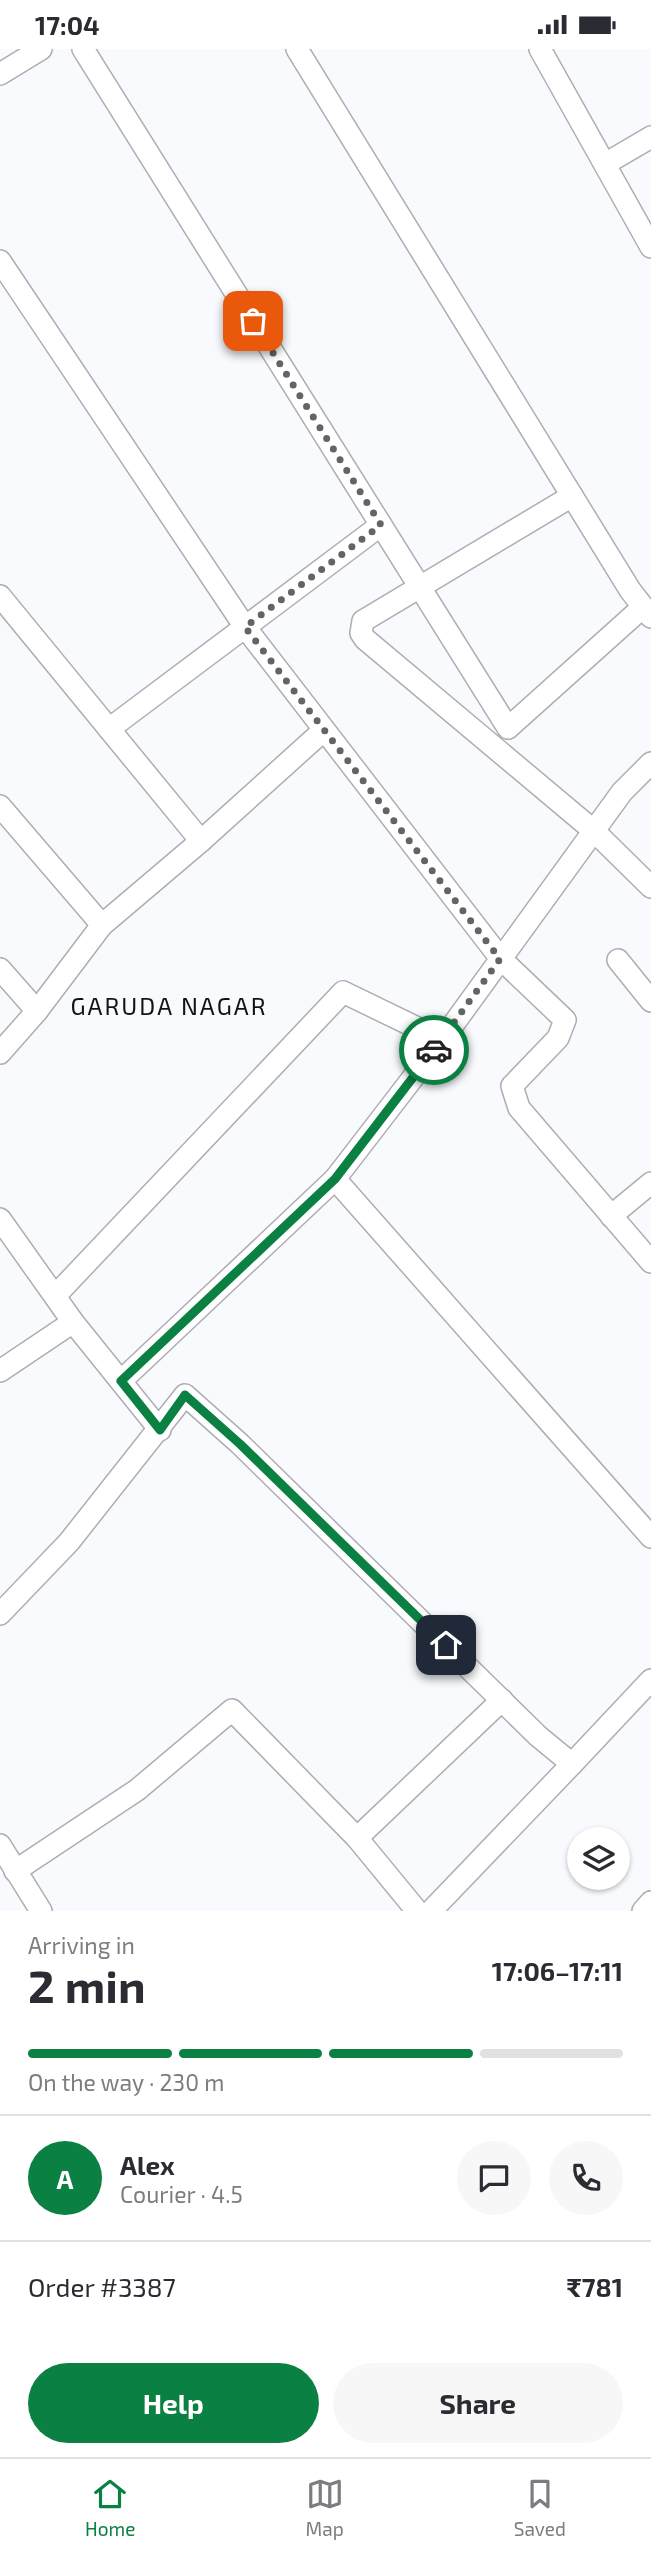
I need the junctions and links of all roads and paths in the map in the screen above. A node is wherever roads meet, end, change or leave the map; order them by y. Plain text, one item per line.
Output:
1 (41, 49) edge
2 (83, 49) edge
3 (297, 49) edge
4 (540, 49) edge
5 (0, 74) edge
6 (651, 137) edge
7 (604, 164) junction
8 (651, 247) edge
9 (0, 261) edge
10 (572, 496) junction
11 (381, 525) junction
12 (420, 586) junction
13 (0, 596) edge
14 (647, 612) edge
15 (245, 627) junction
16 (108, 729) junction
17 (324, 730) junction
18 (651, 763) edge
19 (0, 806) edge
20 (594, 831) junction
21 (201, 841) junction
22 (651, 887) edge
23 (102, 925) junction
24 (500, 959) junction
25 (618, 960) dead end
26 (0, 969) edge
27 (651, 1002) edge
28 (37, 1011) junction
29 (442, 1040) junction
30 (0, 1053) edge
31 (335, 1179) junction
32 (651, 1183) edge
33 (611, 1216) junction
34 (2, 1225) edge
35 (651, 1262) edge
36 (55, 1296) junction
37 (73, 1322) junction
38 (0, 1371) edge
39 (121, 1381) junction
40 (160, 1430) junction
41 (651, 1537) edge
42 (0, 1614) edge
43 (651, 1680) edge
44 (502, 1700) junction
45 (572, 1764) junction
46 (357, 1838) junction
47 (1, 1848) edge
48 (15, 1871) junction
49 (651, 1902) edge
50 (41, 1911) edge
51 (417, 1911) edge
52 (430, 1911) edge
53 (643, 1911) edge

1 - 5 street
2 - 11 street
3 - 10 street
4 - 7 street
6 - 7 street
7 - 8 street
9 - 15 street
10 - 12 street
10 - 14 street
11 - 12 street
11 - 15 street
12 - 14 street
12 - 20 street
13 - 16 street
15 - 16 street
15 - 17 street
16 - 21 street
17 - 21 street
17 - 24 street
18 - 20 street
19 - 23 street
20 - 22 street
20 - 24 street
21 - 23 street
23 - 28 street
24 - 29 street
24 - 33 street
25 - 27 street
26 - 28 street
28 - 30 street
29 - 31 street
29 - 36 street
31 - 39 street
31 - 41 street
32 - 33 street
33 - 35 street
34 - 36 street
36 - 37 street
37 - 38 street
37 - 39 street
39 - 40 street
40 - 42 street
40 - 44 street
43 - 45 street
44 - 45 street
44 - 46 street
45 - 52 street
46 - 48 street
46 - 51 street
47 - 48 street
48 - 50 street
49 - 53 street

